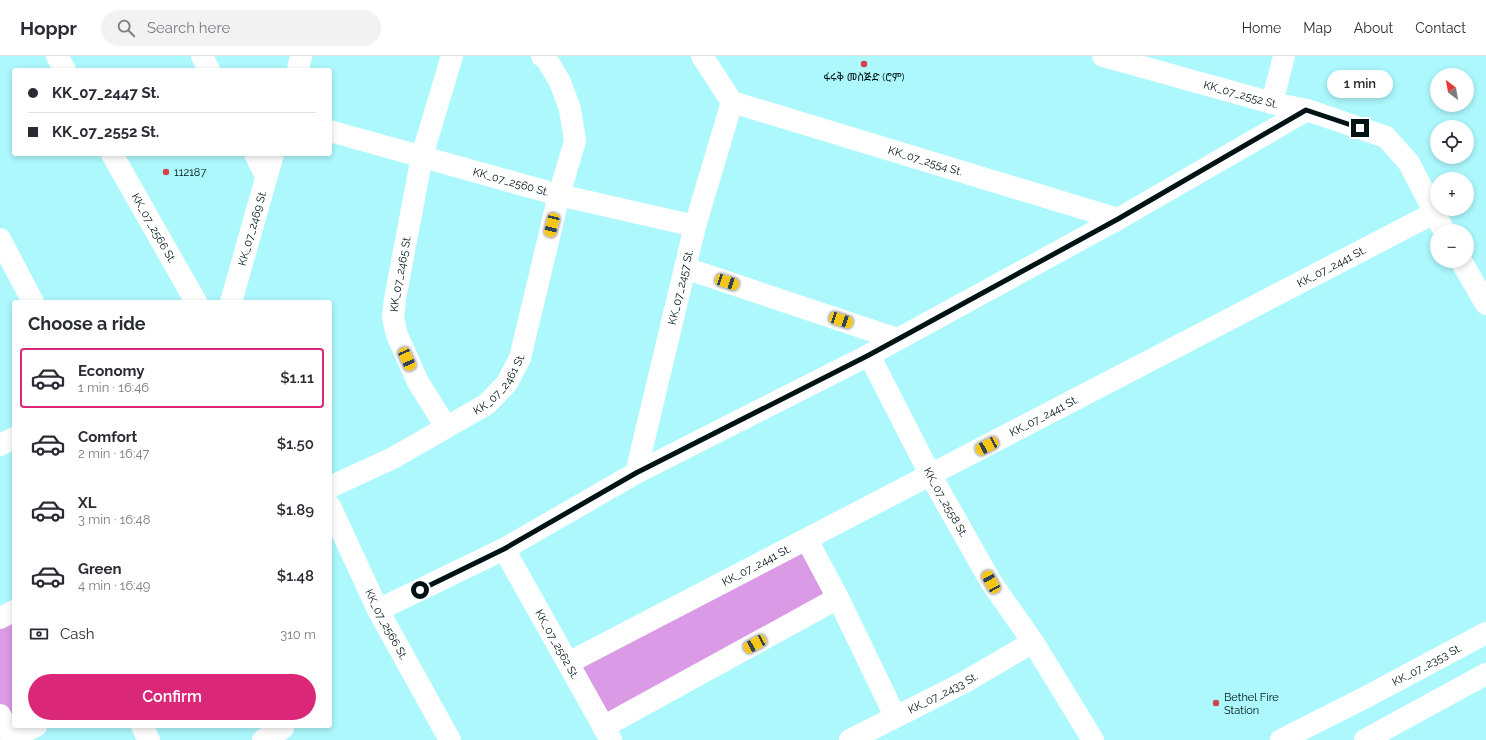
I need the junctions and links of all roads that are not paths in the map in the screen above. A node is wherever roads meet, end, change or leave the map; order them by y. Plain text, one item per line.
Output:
1 (57, 56) edge
2 (202, 56) edge
3 (301, 56) edge
4 (452, 56) edge
5 (542, 56) edge
6 (702, 56) edge
7 (1103, 56) edge
8 (1284, 56) edge
9 (1140, 61) edge
10 (64, 68) edge
11 (208, 68) edge
12 (298, 68) edge
13 (732, 102) junction
14 (1272, 103) junction
15 (1306, 110) junction
16 (332, 132) edge
17 (113, 156) edge
18 (255, 156) edge
19 (272, 156) edge
20 (422, 156) junction
21 (266, 176) junction
22 (559, 195) junction
23 (1118, 219) junction
24 (1439, 222) edge
25 (695, 226) junction
26 (0, 240) edge
27 (685, 268) junction
28 (1465, 268) edge
29 (8, 275) edge
30 (31, 300) edge
31 (195, 300) edge
32 (232, 300) edge
33 (1486, 304) edge
34 (898, 339) junction
35 (869, 355) junction
36 (446, 426) junction
37 (12, 439) edge
38 (0, 445) edge
39 (636, 473) junction
40 (931, 476) junction
41 (332, 486) edge
42 (332, 510) edge
43 (807, 540) junction
44 (504, 549) junction
45 (838, 598) junction
46 (378, 610) junction
47 (12, 612) edge
48 (0, 618) edge
49 (1486, 633) edge
50 (1033, 642) junction
51 (568, 663) junction
52 (1486, 674) edge
53 (0, 715) edge
54 (895, 716) junction
55 (32, 728) edge
56 (143, 728) edge
57 (285, 731) edge
58 (607, 733) edge
59 (1392, 734) edge
60 (12, 739) edge
61 (149, 740) edge
62 (263, 740) edge
63 (450, 740) edge
64 (850, 740) edge
65 (1093, 740) edge
66 (1281, 740) edge
67 (1365, 740) edge

1 - 10 street
2 - 11 street
3 - 12 street
4 - 20 street, KK_07_2465 St.
5 - 22 street, KK_07_2461 St.
6 - 13 street
7 - 9 street, KK_07_2552 St.
8 - 14 street
9 - 14 street, KK_07_2552 St.
13 - 23 street, KK_07_2554 St.
13 - 25 street, KK_07_2457 St.
14 - 15 street, KK_07_2552 St.
15 - 23 street
15 - 24 street, KK_07_2552 St.
16 - 20 street, KK_07_2560 St.
17 - 31 street, KK_07_2566 St.
18 - 21 street
19 - 21 street, KK_07_2469 St.
20 - 22 street, KK_07_2560 St.
20 - 36 street, KK_07_2465 St.
21 - 32 street, KK_07_2469 St.
22 - 25 street, KK_07_2560 St.
22 - 36 street, KK_07_2461 St.
23 - 34 street
24 - 40 street, KK_07_2441 St.
25 - 27 street, KK_07_2457 St.
26 - 29 street
27 - 34 street
27 - 39 street, KK_07_2457 St.
28 - 33 street
29 - 30 street
34 - 35 street
35 - 39 street
35 - 40 street, KK_07_2558 St.
36 - 41 street, KK_07_2461 St.
37 - 38 street
39 - 44 street
40 - 43 street, KK_07_2441 St.
40 - 50 street, KK_07_2558 St.
42 - 46 street, KK_07_2566 St.
43 - 45 street
43 - 51 street, KK_07_2441 St.
44 - 46 street
44 - 51 street, KK_07_2562 St.
45 - 54 street
45 - 58 street
46 - 63 street, KK_07_2566 St.
47 - 48 street
49 - 66 street, KK_07_2353 St.
50 - 54 street, KK_07_2433 St.
50 - 65 street, KK_07_2558 St.
51 - 58 street, KK_07_2562 St.
52 - 59 street
53 - 60 street
54 - 64 street, KK_07_2433 St.
55 - 60 street
56 - 61 street
57 - 62 street
59 - 67 street

